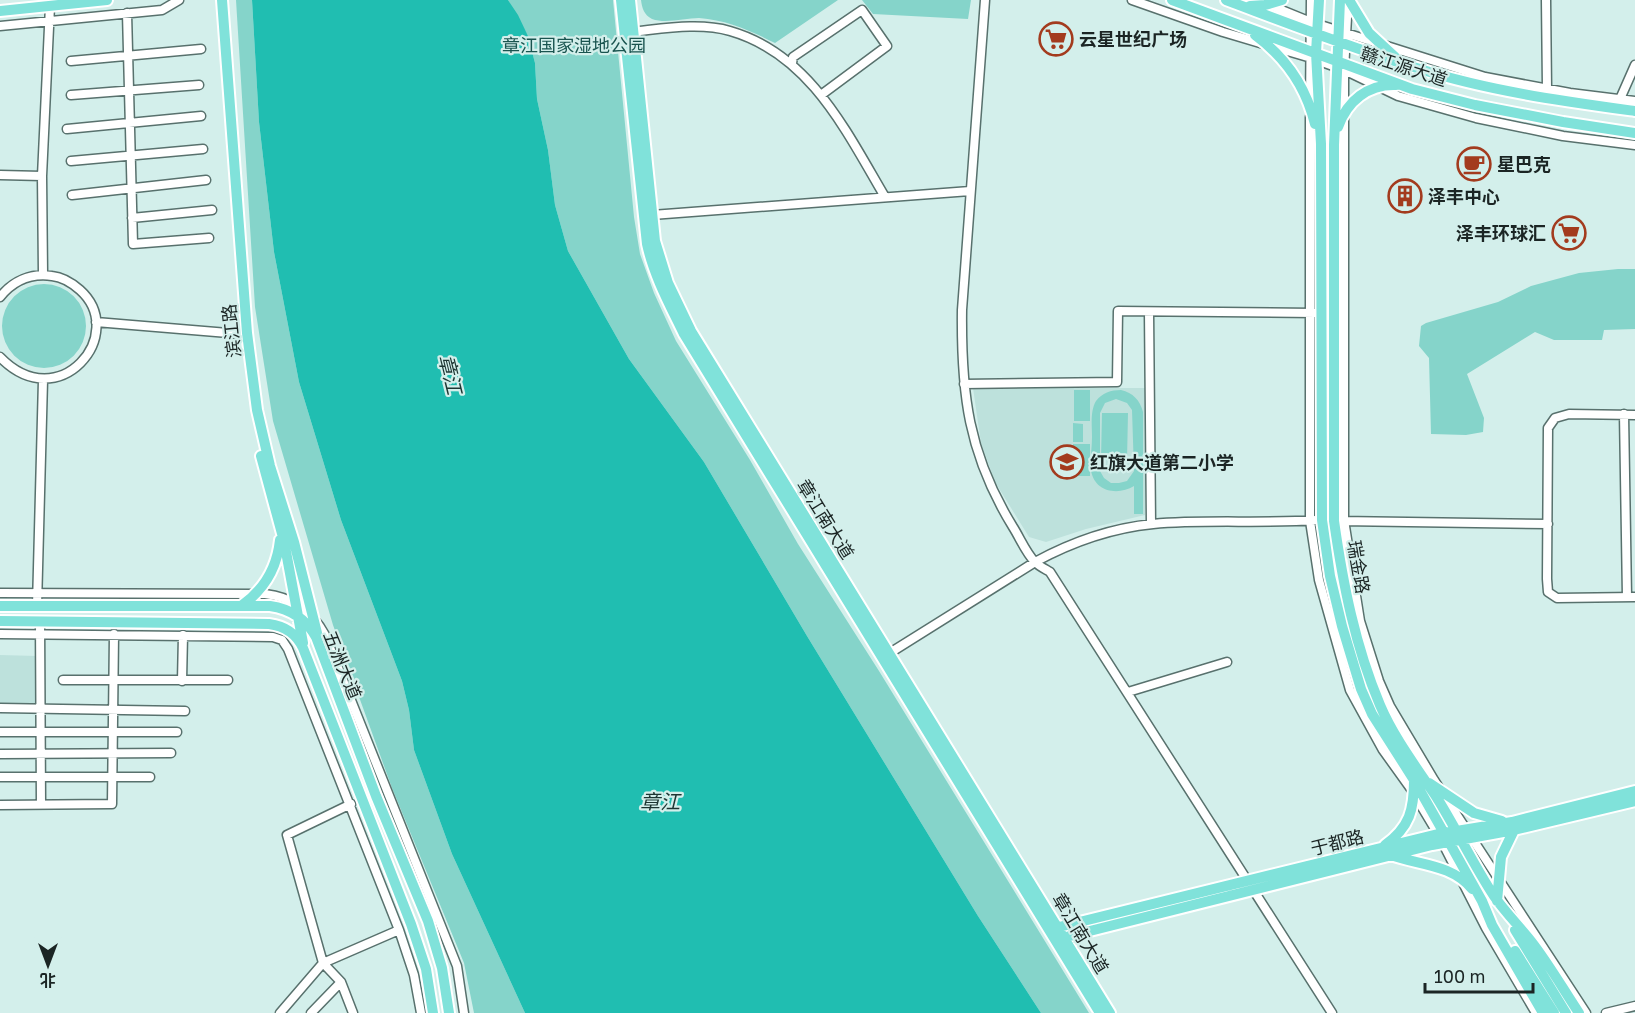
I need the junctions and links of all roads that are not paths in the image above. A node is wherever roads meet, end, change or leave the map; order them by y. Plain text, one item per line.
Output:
1 (107, 0) edge
2 (179, 0) edge
3 (216, 0) edge
4 (222, 0) edge
5 (621, 0) edge
6 (630, 0) edge
7 (985, 0) edge
8 (1132, 0) edge
9 (1172, 0) edge
10 (1226, 0) edge
11 (1282, 0) edge
12 (1311, 0) edge
13 (1319, 0) edge
14 (1340, 0) edge
15 (1349, 0) edge
16 (1546, 0) edge
17 (1262, 2) edge
18 (1238, 4) junction
19 (50, 6) junction
20 (0, 11) edge
21 (127, 13) junction
22 (49, 22) junction
23 (0, 26) edge
24 (1315, 27) junction
25 (1244, 28) junction
26 (628, 32) junction
27 (1342, 37) junction
28 (1379, 44) junction
29 (1268, 45) junction
30 (201, 50) dead end
31 (128, 56) junction
32 (1314, 56) junction
33 (71, 61) dead end
34 (792, 63) junction
35 (1635, 64) edge
36 (1341, 66) junction
37 (1419, 69) junction
38 (199, 85) dead end
39 (1381, 87) junction
40 (1547, 88) junction
41 (1415, 90) junction
42 (129, 91) junction
43 (71, 95) dead end
44 (821, 95) junction
45 (1620, 99) junction
46 (1635, 101) edge
47 (1310, 107) junction
48 (1635, 111) edge
49 (1344, 114) junction
50 (201, 116) dead end
51 (130, 123) junction
52 (67, 129) dead end
53 (1635, 132) edge
54 (1321, 144) junction
55 (1334, 145) junction
56 (1635, 145) edge
57 (203, 149) dead end
58 (130, 156) junction
59 (71, 161) dead end
60 (0, 175) edge
61 (42, 176) junction
62 (206, 180) dead end
63 (131, 188) junction
64 (970, 191) junction
65 (72, 195) dead end
66 (885, 197) junction
67 (212, 210) dead end
68 (652, 215) junction
69 (132, 218) junction
70 (209, 238) dead end
71 (43, 274) junction
72 (0, 297) edge
73 (1149, 312) junction
74 (1316, 313) junction
75 (96, 322) junction
76 (240, 334) junction
77 (0, 357) edge
78 (43, 380) junction
79 (964, 384) junction
80 (1624, 414) junction
81 (1635, 415) edge
82 (1316, 520) junction
83 (278, 521) junction
84 (1339, 521) junction
85 (1150, 524) junction
86 (1548, 524) junction
87 (1035, 562) junction
88 (37, 592) junction
89 (0, 593) edge
90 (256, 594) junction
91 (1631, 597) edge
92 (0, 606) edge
93 (37, 606) junction
94 (240, 606) junction
95 (302, 615) junction
96 (0, 621) edge
97 (40, 621) junction
98 (269, 624) junction
99 (0, 634) edge
100 (40, 634) junction
101 (114, 634) junction
102 (183, 635) junction
103 (273, 636) junction
104 (886, 656) junction
105 (1227, 662) dead end
106 (63, 680) dead end
107 (113, 680) junction
108 (228, 680) dead end
109 (182, 681) junction
110 (1128, 692) junction
111 (0, 708) edge
112 (40, 708) junction
113 (113, 710) junction
114 (185, 711) dead end
115 (0, 732) edge
116 (40, 732) junction
117 (113, 732) junction
118 (177, 732) dead end
119 (113, 753) junction
120 (171, 753) dead end
121 (0, 754) edge
122 (40, 754) junction
123 (0, 777) edge
124 (41, 777) junction
125 (112, 777) junction
126 (150, 777) dead end
127 (1414, 780) junction
128 (1426, 782) junction
129 (1635, 791) edge
130 (1444, 793) junction
131 (1414, 794) junction
132 (1635, 801) edge
133 (41, 804) junction
134 (351, 804) junction
135 (0, 805) edge
136 (1513, 826) junction
137 (1453, 836) junction
138 (1381, 848) junction
139 (1391, 855) junction
140 (1461, 879) junction
141 (1498, 880) junction
142 (1252, 886) junction
143 (1496, 899) junction
144 (1482, 901) junction
145 (399, 930) junction
146 (1057, 934) junction
147 (323, 963) junction
148 (341, 982) junction
149 (1635, 1006) edge
150 (280, 1013) edge
151 (311, 1013) edge
152 (352, 1013) edge
153 (421, 1013) edge
154 (433, 1013) edge
155 (449, 1013) edge
156 (464, 1013) edge
157 (1100, 1013) edge
158 (1110, 1013) edge
159 (1332, 1013) edge
160 (1536, 1013) edge
161 (1543, 1013) edge
162 (1554, 1013) edge
163 (1566, 1013) edge
164 (1579, 1013) edge
165 (1586, 1013) edge
166 (1606, 1013) edge

1 - 19 main road
2 - 21 street
3 - 76 main road, 滨江路
4 - 95 main road, 滨江路
5 - 26 main road, 章江南大道
6 - 26 main road, 章江南大道
7 - 64 street
8 - 29 street
9 - 25 main road, 赣江源大道
10 - 18 main road, 赣江源大道
11 - 17 main road
12 - 24 street
13 - 24 main road, 瑞金路
14 - 27 main road, 瑞金路
15 - 27 street
15 - 28 main road
16 - 40 street
17 - 18 main road
17 - 24 street
18 - 24 main road, 赣江源大道
19 - 20 main road
19 - 22 street
21 - 22 street
21 - 31 street
22 - 23 street
22 - 61 street
24 - 27 main road, 赣江源大道
24 - 32 main road, 瑞金路
25 - 29 main road
25 - 32 main road, 赣江源大道
26 - 34 street
26 - 68 main road, 章江南大道
26 - 104 main road, 章江南大道
27 - 28 street
27 - 36 main road, 瑞金路
27 - 37 main road, 赣江源大道
28 - 37 main road
28 - 40 street
29 - 32 street
29 - 47 main road
30 - 31 street
31 - 33 street
31 - 42 street
32 - 36 main road, 赣江源大道
32 - 47 street
32 - 54 main road, 瑞金路
34 - 44 street
34 - 44 street
35 - 45 street
36 - 39 street
36 - 41 main road, 赣江源大道
36 - 49 street
36 - 55 main road, 瑞金路
37 - 41 main road
37 - 48 main road, 赣江源大道
38 - 42 street
39 - 41 main road
39 - 49 main road
39 - 56 street
40 - 45 street
41 - 53 main road, 赣江源大道
42 - 43 street
42 - 51 street
44 - 66 street
45 - 46 street
47 - 54 main road
47 - 74 street
49 - 55 main road
49 - 84 street
50 - 51 street
51 - 52 street
51 - 58 street
54 - 74 main road, 瑞金路
55 - 84 main road, 瑞金路
57 - 58 street
58 - 59 street
58 - 63 street
60 - 61 street
61 - 71 street
62 - 63 street
63 - 65 street
63 - 69 street
64 - 66 street
64 - 79 street
66 - 68 street
67 - 69 street
68 - 104 main road, 章江南大道
69 - 70 street
71 - 72 street
71 - 75 street
73 - 74 street
73 - 79 street
73 - 85 street
74 - 82 main road, 瑞金路
75 - 76 street
75 - 78 street
76 - 83 main road, 滨江路
77 - 78 street
78 - 88 street
79 - 87 street
80 - 81 street
80 - 86 street
80 - 91 street
82 - 85 street
82 - 127 main road, 瑞金路
82 - 131 street
83 - 90 main road
83 - 95 main road, 滨江路
84 - 86 street
84 - 128 main road, 瑞金路
84 - 130 street
85 - 87 street
86 - 91 street
87 - 104 street
87 - 110 street
88 - 89 street
88 - 90 street
88 - 93 street
90 - 94 main road
90 - 95 street
92 - 93 main road
93 - 94 main road
94 - 95 main road
95 - 98 main road
95 - 98 main road, 五洲大道
95 - 103 street
95 - 154 main road, 五洲大道
95 - 155 main road, 五洲大道
95 - 156 street
96 - 97 main road, 五洲大道
97 - 98 main road, 五洲大道
97 - 100 street
99 - 100 street
100 - 101 street
100 - 112 street
101 - 102 street
101 - 107 street
102 - 103 street
102 - 109 street
103 - 134 street
104 - 146 main road, 章江南大道
105 - 110 street
106 - 107 street
107 - 109 street
107 - 113 street
108 - 109 street
110 - 142 street
111 - 112 street
112 - 113 street
112 - 116 street
113 - 114 street
113 - 117 street
115 - 116 street
116 - 117 street
116 - 122 street
117 - 118 street
117 - 119 street
119 - 120 street
119 - 122 street
119 - 125 street
121 - 122 street
122 - 124 street
123 - 124 street
124 - 125 street
124 - 133 street
125 - 126 street
125 - 133 street
127 - 131 main road
127 - 137 main road, 瑞金路
128 - 130 main road
128 - 137 main road, 瑞金路
129 - 136 main road, 于都路
130 - 136 main road
130 - 137 street
131 - 137 street
131 - 138 main road
132 - 136 main road, 于都路
133 - 135 street
134 - 145 street
134 - 147 street
136 - 137 main road, 于都路
136 - 141 main road
137 - 138 main road, 于都路
137 - 139 main road, 于都路
137 - 140 street
137 - 141 street
137 - 143 main road, 瑞金路
137 - 144 main road, 瑞金路
138 - 142 main road, 于都路
139 - 140 main road
139 - 142 main road, 于都路
140 - 144 main road
140 - 160 street
141 - 143 main road
141 - 165 street
142 - 146 main road, 于都路
142 - 159 street
143 - 163 main road
143 - 164 main road, 瑞金路
144 - 161 main road, 瑞金路
144 - 162 main road
145 - 147 street
145 - 153 street
146 - 157 main road, 章江南大道
146 - 158 main road, 章江南大道
147 - 148 street
147 - 150 street
148 - 151 street
148 - 152 street
149 - 166 street

